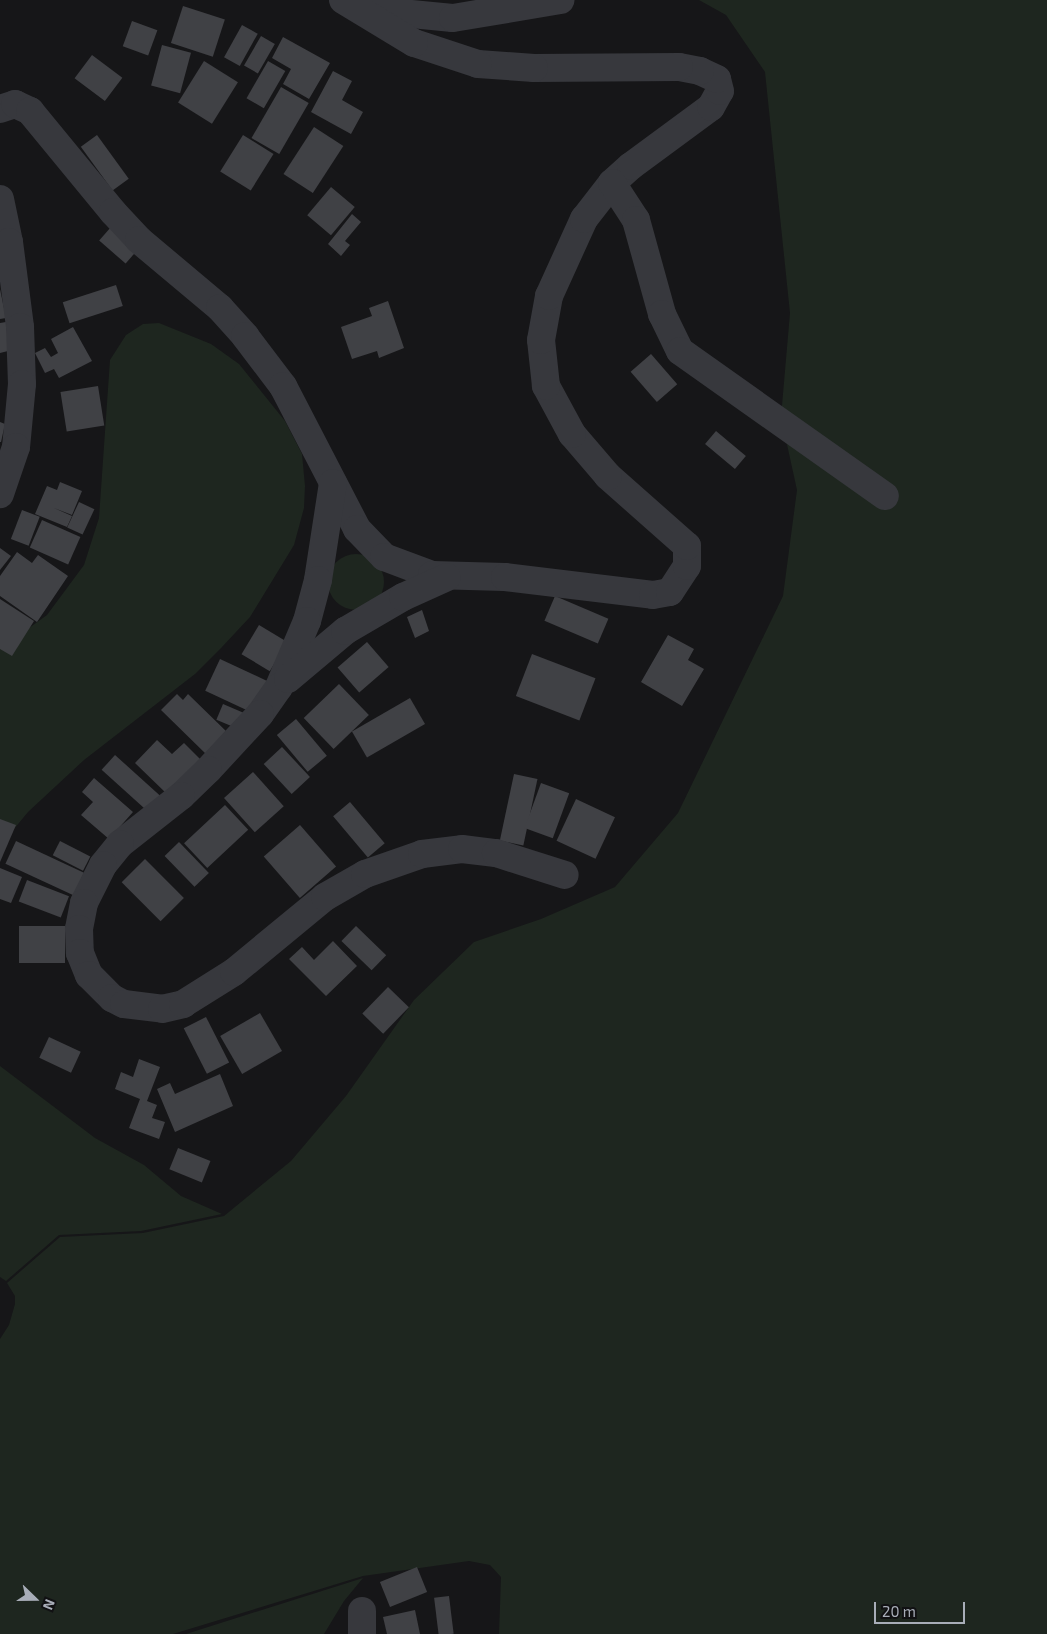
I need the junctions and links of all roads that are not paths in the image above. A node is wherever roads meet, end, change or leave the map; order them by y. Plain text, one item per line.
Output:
1 (441, 0) edge
2 (560, 0) edge
3 (348, 4) edge
4 (417, 16) junction
5 (0, 109) edge
6 (612, 183) junction
7 (0, 199) edge
8 (333, 483) junction
9 (0, 494) edge
10 (885, 496) dead end
11 (454, 577) junction
12 (279, 687) junction
13 (564, 875) dead end

1 - 4 street
2 - 4 street
3 - 4 street
3 - 6 street
5 - 8 street
6 - 10 street
6 - 11 street
7 - 9 street
8 - 11 street
8 - 12 street
11 - 12 street
12 - 13 street

